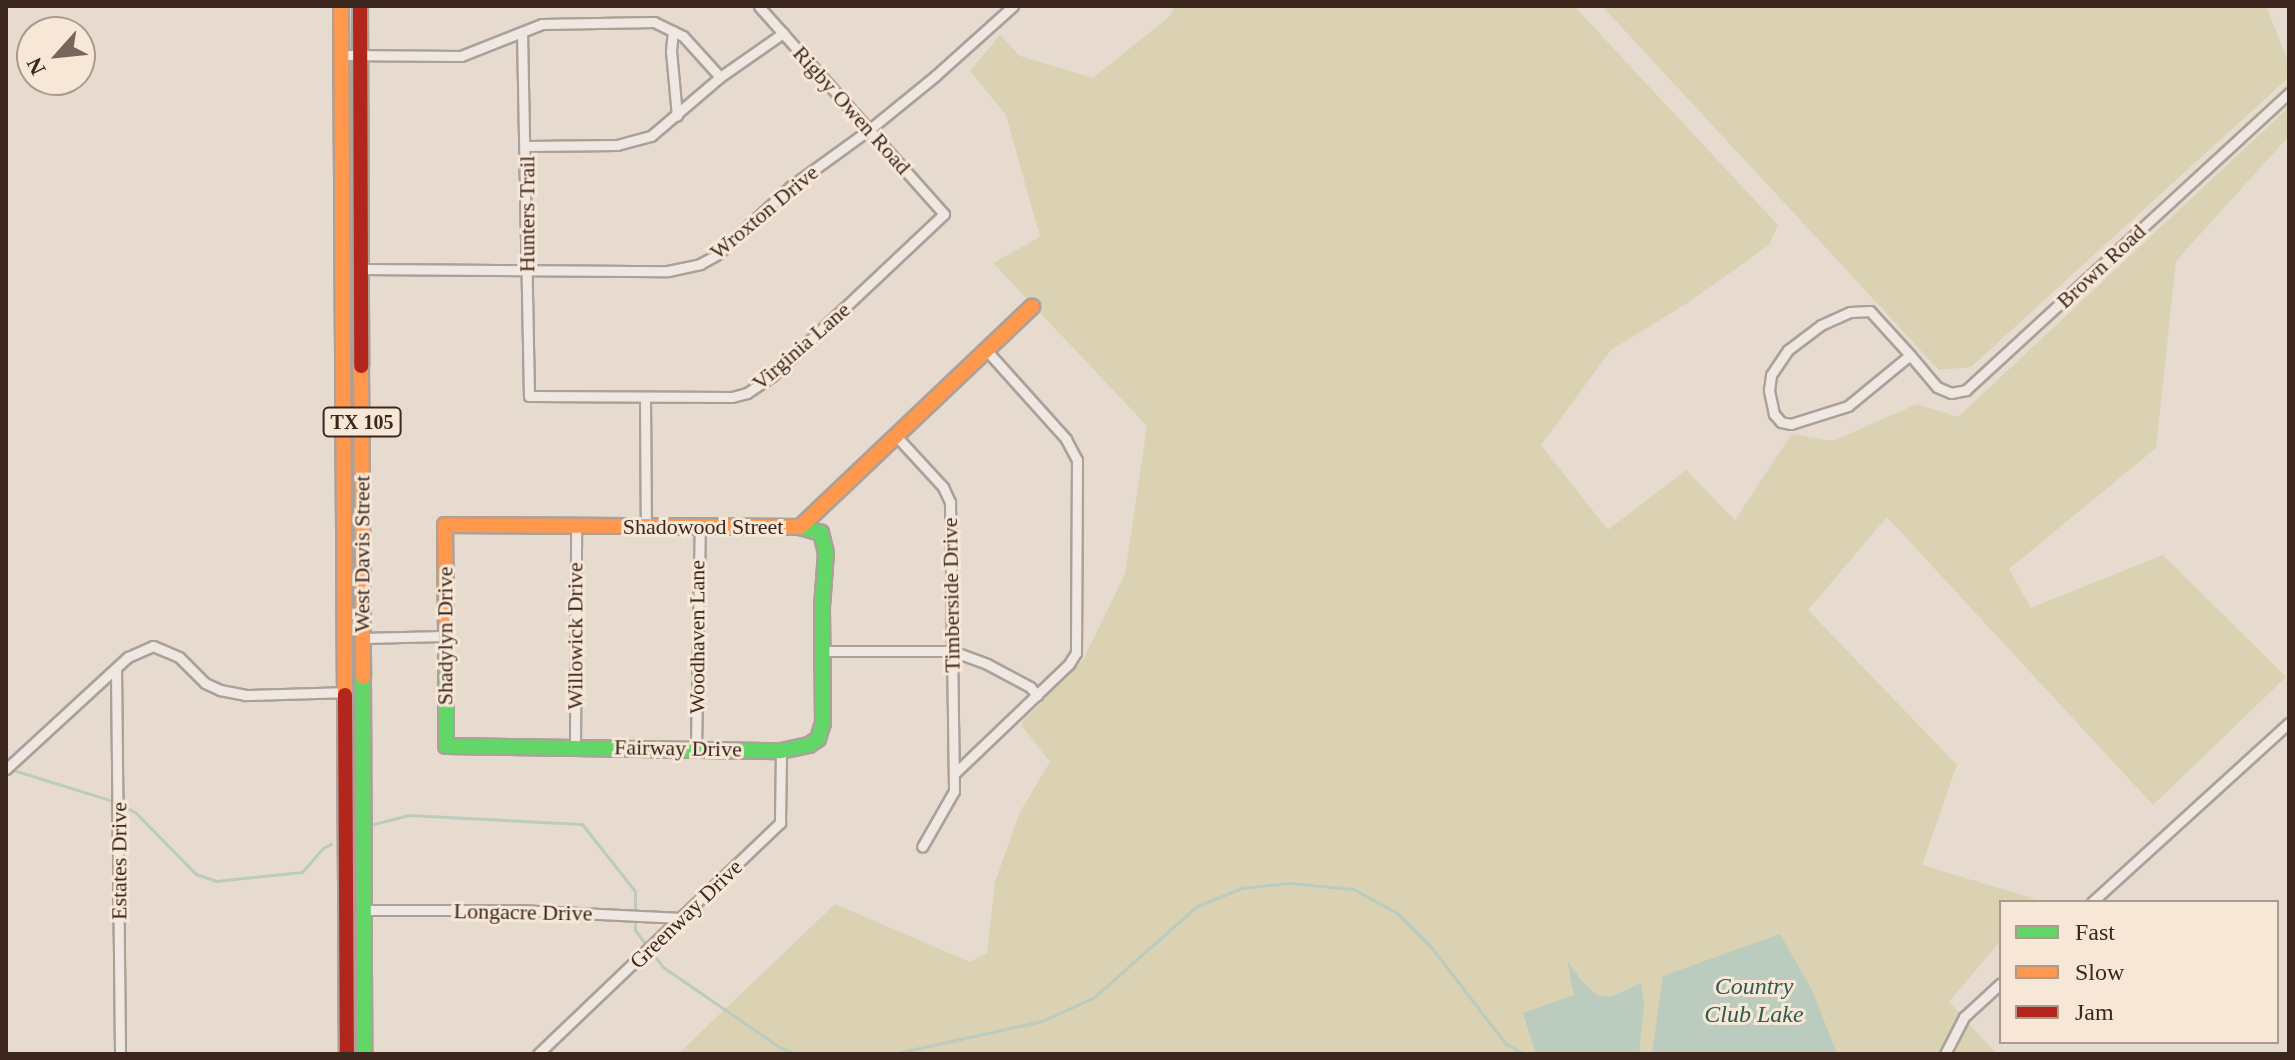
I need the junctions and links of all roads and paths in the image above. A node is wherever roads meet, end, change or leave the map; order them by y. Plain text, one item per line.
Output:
1 (341, 6) edge
2 (360, 6) edge
3 (759, 6) edge
4 (1013, 6) edge
5 (673, 31) junction
6 (522, 32) junction
7 (783, 33) junction
8 (341, 55) junction
9 (361, 56) junction
10 (720, 77) junction
11 (2289, 93) edge
12 (677, 116) junction
13 (870, 129) junction
14 (527, 146) junction
15 (342, 207) junction
16 (944, 214) joint
17 (363, 269) junction
18 (527, 270) junction
19 (1032, 307) dead end
20 (363, 332) junction
21 (988, 352) junction
22 (1910, 355) junction
23 (529, 396) joint
24 (645, 397) junction
25 (344, 420) junction
26 (897, 437) junction
27 (362, 514) junction
28 (445, 525) joint
29 (576, 526) junction
30 (646, 526) junction
31 (800, 527) junction
32 (700, 528) junction
33 (344, 549) junction
34 (444, 636) junction
35 (363, 638) junction
36 (825, 651) junction
37 (952, 651) junction
38 (116, 668) junction
39 (345, 692) junction
40 (1037, 695) junction
41 (2289, 723) edge
42 (575, 745) junction
43 (446, 746) joint
44 (696, 747) junction
45 (781, 751) junction
46 (6, 769) edge
47 (955, 773) junction
48 (364, 784) junction
49 (346, 814) junction
50 (922, 847) dead end
51 (2094, 900) edge
52 (364, 910) junction
53 (682, 918) junction
54 (1999, 985) edge
55 (120, 1054) edge
56 (347, 1054) edge
57 (364, 1054) edge
58 (538, 1054) edge
59 (1945, 1054) edge

1 - 8 main road, West Davis Street / TX 105
2 - 9 main road, West Davis Street / TX 105
3 - 7 street, Rigby Owen Road
4 - 13 street, Wroxton Drive
5 - 6 street
5 - 10 street
5 - 12 street
6 - 9 street
6 - 14 street, Hunters Trail
7 - 10 street
7 - 13 street, Rigby Owen Road
8 - 9 street
8 - 15 main road, West Davis Street / TX 105
9 - 17 main road, West Davis Street / TX 105
10 - 12 street
11 - 22 street, Brown Road
12 - 14 street
13 - 16 street, Rigby Owen Road
13 - 18 street, Wroxton Drive
14 - 18 street, Hunters Trail
15 - 20 main road
15 - 25 main road, West Davis Street / TX 105
16 - 24 street, Virginia Lane
17 - 18 street, Wroxton Drive
17 - 20 main road, West Davis Street / TX 105
18 - 23 street, Hunters Trail
19 - 21 main road, Shadowood Street
20 - 27 main road, West Davis Street / TX 105
21 - 26 main road, Shadowood Street
21 - 40 street
22 - 22 street, Brown Road
23 - 24 street, Virginia Lane
24 - 30 street
25 - 27 main road
25 - 33 main road, West Davis Street / TX 105
26 - 31 main road, Shadowood Street
26 - 37 street, Timberside Drive
27 - 35 main road, West Davis Street / TX 105
28 - 29 main road, Shadowood Street
28 - 34 main road, Shadylyn Drive
29 - 30 main road, Shadowood Street
29 - 42 street, Willowick Drive
30 - 32 main road, Shadowood Street
31 - 32 main road, Shadowood Street
31 - 36 main road
32 - 44 street, Woodhaven Lane
33 - 35 main road
33 - 39 main road, West Davis Street / TX 105
34 - 35 street
34 - 43 main road, Shadylyn Drive
35 - 48 main road, West Davis Street / TX 105
36 - 37 street
36 - 45 main road, Fairway Drive
37 - 40 street
37 - 47 street, Timberside Drive
38 - 39 street
38 - 46 street
38 - 55 street, Estates Drive
39 - 48 main road
39 - 49 main road, West Davis Street / TX 105
40 - 47 street
41 - 51 street
42 - 43 main road, Fairway Drive
42 - 44 main road, Fairway Drive
44 - 45 main road, Fairway Drive
45 - 53 street, Greenway Drive
47 - 50 street, Timberside Drive
48 - 52 main road, West Davis Street / TX 105
49 - 52 main road
49 - 56 main road, West Davis Street / TX 105
52 - 53 street, Longacre Drive
52 - 57 main road, West Davis Street / TX 105
53 - 58 street, Greenway Drive
54 - 59 street

